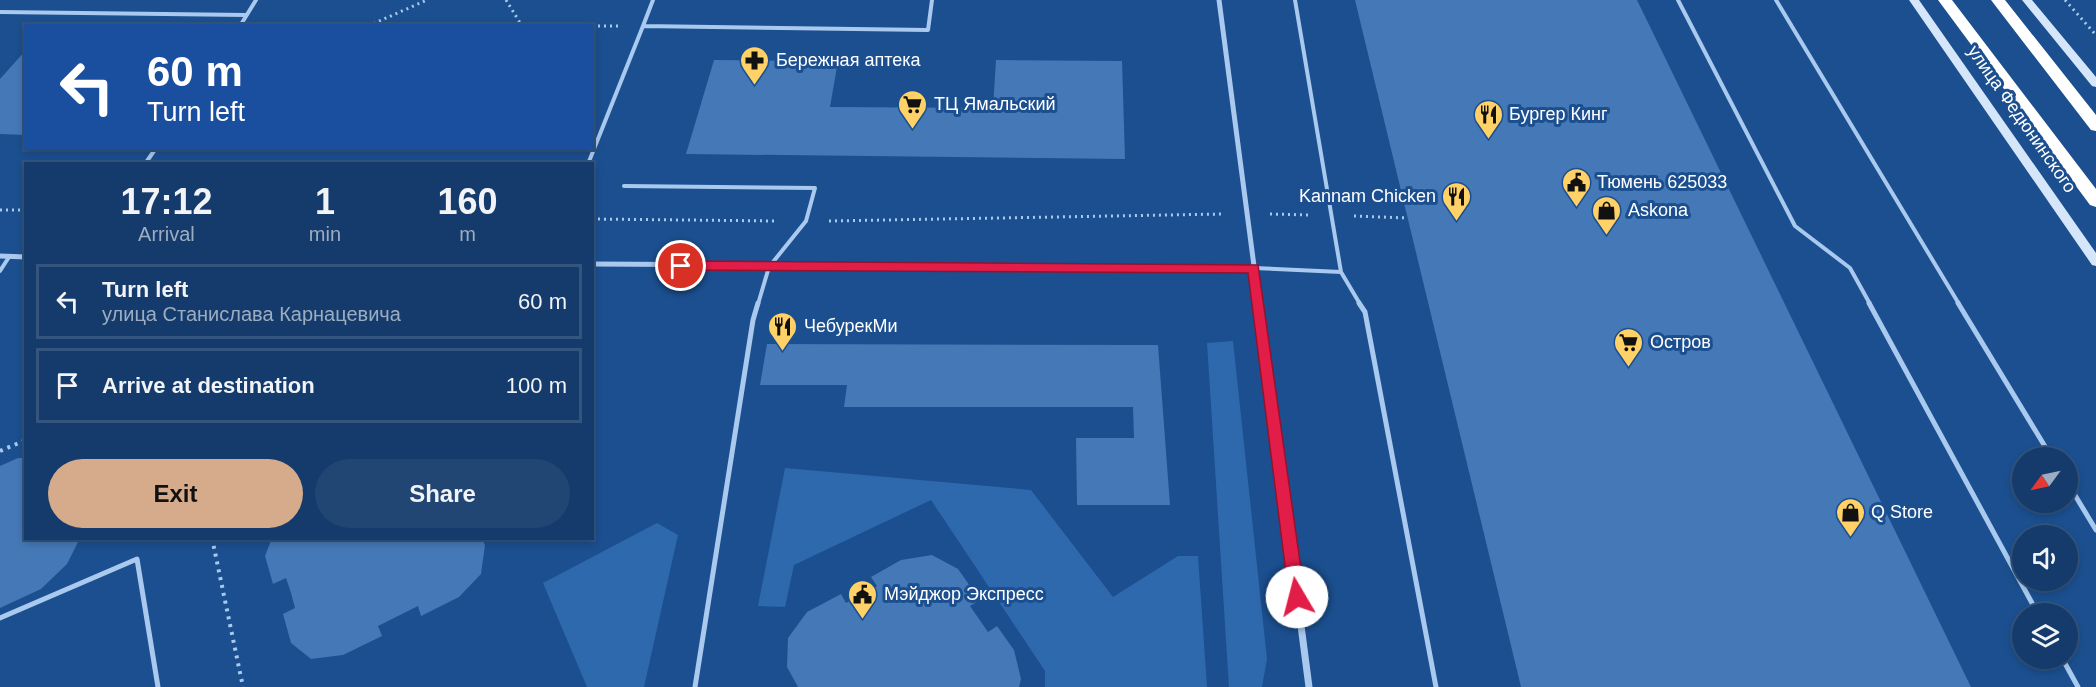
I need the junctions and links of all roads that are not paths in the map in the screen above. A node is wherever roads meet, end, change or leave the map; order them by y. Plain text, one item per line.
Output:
1 (256, 0) edge
2 (653, 0) edge
3 (932, 0) edge
4 (1219, 0) edge
5 (1295, 0) edge
6 (1678, 0) edge
7 (1776, 0) edge
8 (1914, 0) edge
9 (1945, 0) edge
10 (1998, 0) edge
11 (2027, 0) edge
12 (0, 12) edge
13 (246, 15) junction
14 (241, 24) edge
15 (643, 26) junction
16 (2096, 84) edge
17 (2096, 126) edge
18 (594, 149) edge
19 (624, 186) dead end
20 (2096, 201) edge
21 (0, 256) edge
22 (9, 256) junction
23 (24, 257) edge
24 (2096, 262) edge
25 (594, 264) edge
26 (769, 267) junction
27 (1254, 268) junction
28 (0, 271) edge
29 (1341, 272) junction
30 (2045, 447) edge
31 (2078, 500) edge
32 (2096, 530) edge
33 (2032, 603) edge
34 (0, 618) edge
35 (2068, 669) edge
36 (158, 687) edge
37 (695, 687) edge
38 (1309, 687) edge
39 (1436, 687) edge
40 (2078, 687) edge

1 - 13 lane
2 - 15 lane
3 - 15 lane
4 - 27 street
5 - 29 lane
6 - 33 lane
7 - 30 lane
8 - 24 main road, улица Федюнинского
9 - 20 highway, улица Федюнинского
10 - 17 highway
11 - 16 main road
12 - 13 lane
13 - 14 lane
15 - 18 lane
19 - 26 lane
21 - 22 street
22 - 23 street
22 - 28 lane
25 - 26 street
26 - 27 street
26 - 37 lane
27 - 29 lane
27 - 38 street
29 - 39 lane
31 - 32 lane
34 - 36 lane
35 - 40 lane

